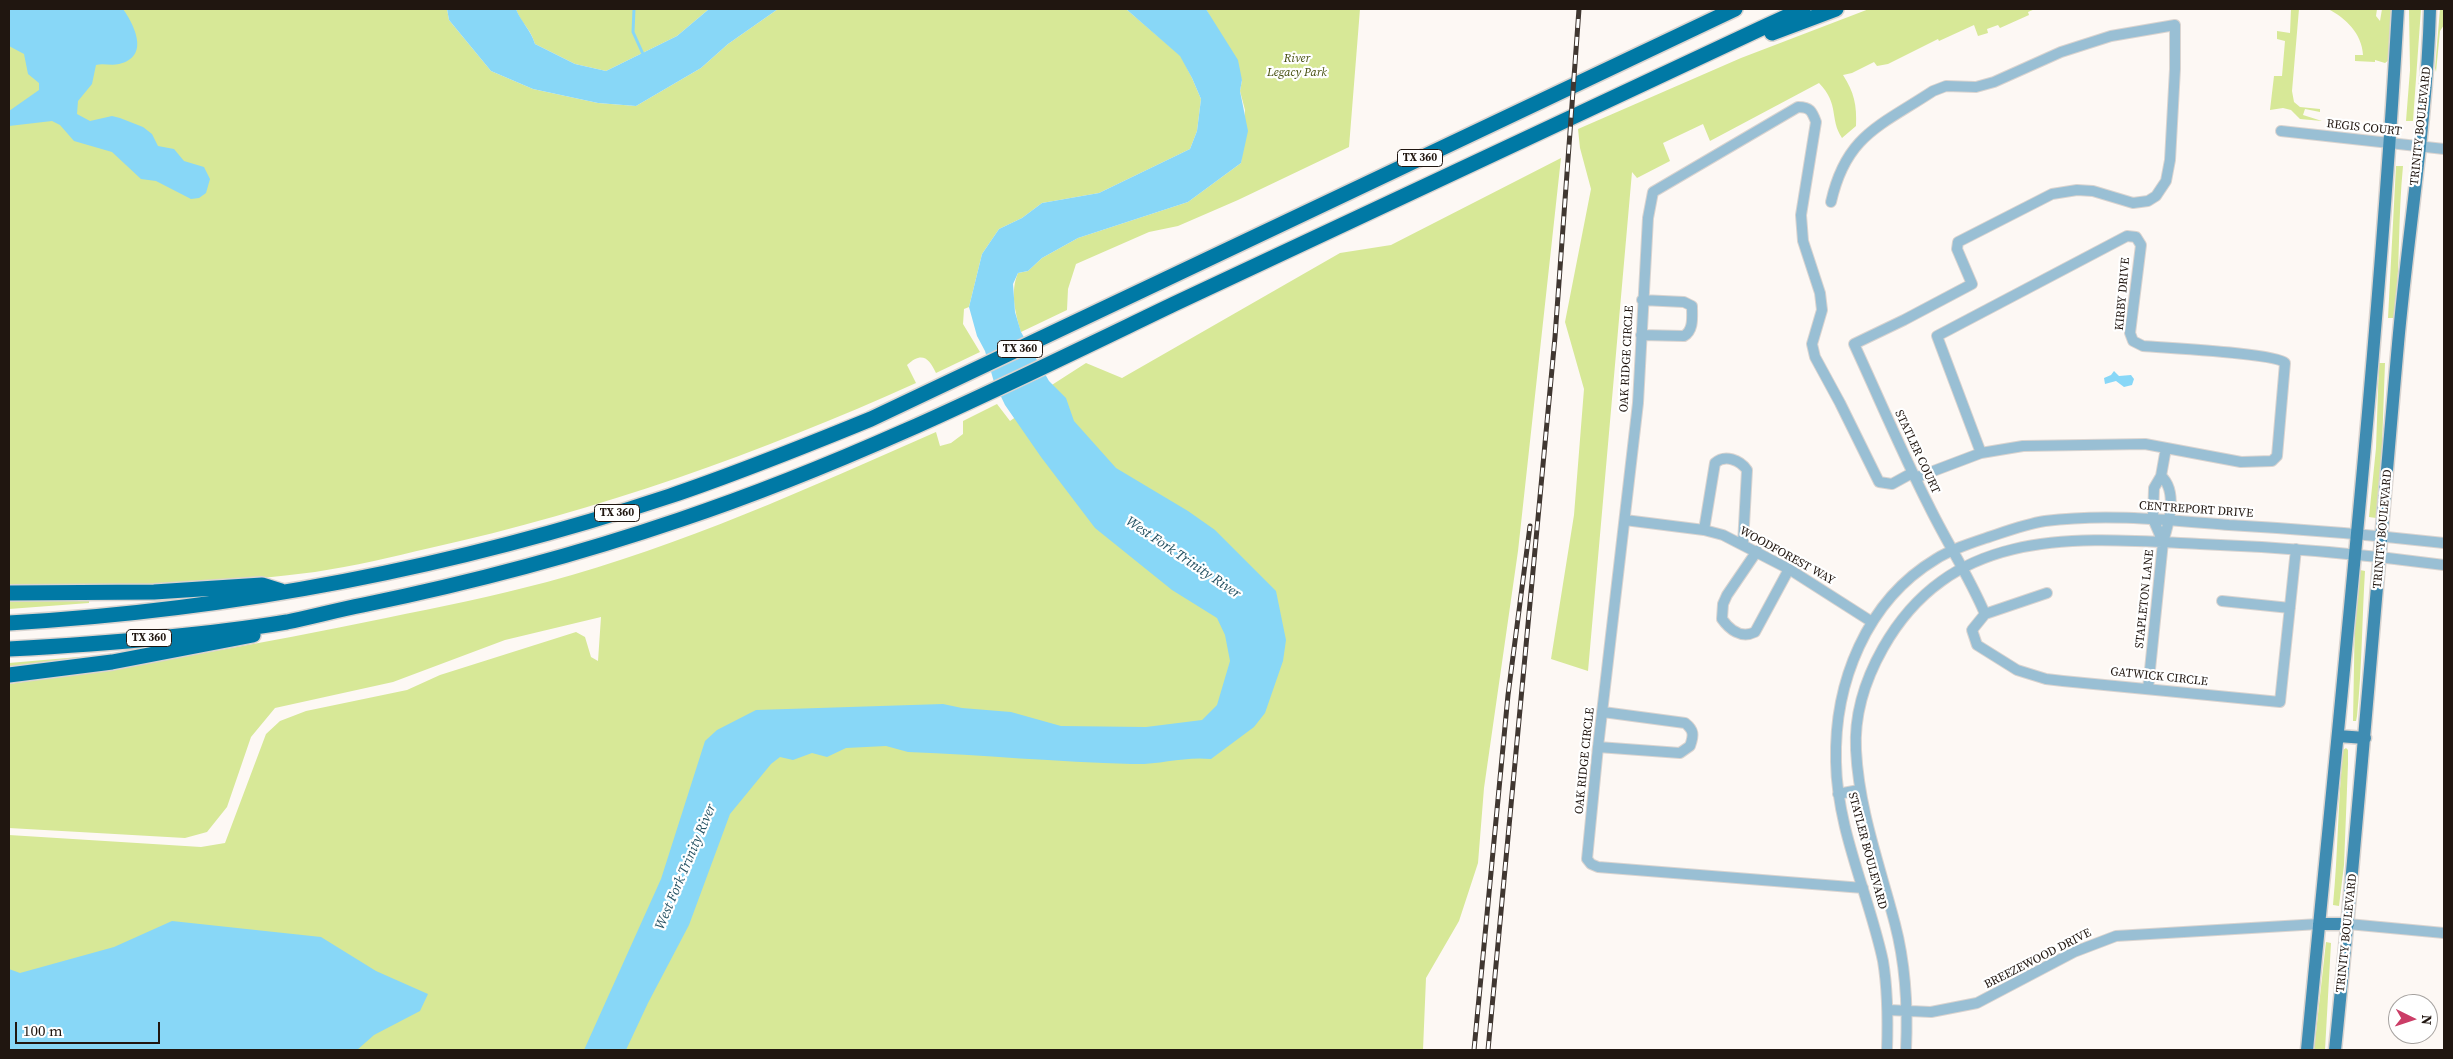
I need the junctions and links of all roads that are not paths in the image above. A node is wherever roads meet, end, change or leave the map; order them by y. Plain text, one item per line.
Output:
1 (1735, 9) edge
2 (1803, 9) edge
3 (1836, 9) edge
4 (2398, 9) edge
5 (2430, 9) edge
6 (1740, 38) junction
7 (2281, 131) dead end
8 (2389, 144) junction
9 (2419, 146) junction
10 (2444, 149) edge
11 (1831, 202) dead end
12 (1642, 300) junction
13 (1641, 335) junction
14 (2166, 448) junction
15 (1981, 453) junction
16 (1913, 476) junction
17 (2161, 476) junction
18 (2153, 519) junction
19 (1625, 520) junction
20 (2170, 520) junction
21 (1704, 530) junction
22 (2357, 534) junction
23 (2382, 536) junction
24 (2163, 542) junction
25 (2444, 543) edge
26 (1742, 544) junction
27 (2296, 549) junction
28 (1757, 551) junction
29 (1951, 551) junction
30 (2356, 554) junction
31 (2380, 556) junction
32 (2444, 565) edge
33 (1964, 568) junction
34 (1789, 569) junction
35 (286, 592) junction
36 (9, 593) edge
37 (2047, 593) dead end
38 (2222, 601) dead end
39 (2290, 608) junction
40 (1985, 614) junction
41 (288, 622) junction
42 (1872, 622) junction
43 (9, 623) edge
44 (9, 649) edge
45 (9, 676) edge
46 (2148, 689) junction
47 (1603, 712) junction
48 (2338, 736) junction
49 (2365, 738) junction
50 (1598, 746) junction
51 (1859, 790) junction
52 (1838, 794) junction
53 (1863, 888) junction
54 (2319, 924) junction
55 (2348, 924) junction
56 (2444, 934) edge
57 (1889, 1010) junction
58 (1908, 1011) junction
59 (1887, 1050) edge
60 (1906, 1050) edge
61 (2307, 1050) edge
62 (2335, 1050) edge

1 - 35 highway, TX 360
2 - 6 highway, TX 360
3 - 6 highway
4 - 8 main road, TRINITY BOULEVARD
5 - 9 main road, TRINITY BOULEVARD
6 - 41 highway, TX 360
7 - 8 street, REGIS COURT
8 - 9 street, REGIS COURT
8 - 22 main road, TRINITY BOULEVARD
9 - 10 street, REGIS COURT
9 - 23 main road, TRINITY BOULEVARD
11 - 16 street, STATLER COURT
12 - 13 street, OAK RIDGE CIRCLE
12 - 13 street
12 - 16 street, OAK RIDGE CIRCLE
13 - 19 street, OAK RIDGE CIRCLE
14 - 15 street, KIRBY DRIVE
14 - 15 street, KIRBY DRIVE
14 - 17 street
15 - 16 street, KIRBY DRIVE
16 - 29 street, STATLER COURT
17 - 18 street
17 - 20 street
18 - 20 street, CENTREPORT DRIVE
18 - 24 street
18 - 29 street, CENTREPORT DRIVE
19 - 21 street, WOODFOREST WAY
19 - 47 street, OAK RIDGE CIRCLE
20 - 22 street, CENTREPORT DRIVE
20 - 24 street
21 - 26 street, WOODFOREST WAY
21 - 26 street
22 - 23 street, CENTREPORT DRIVE
22 - 30 main road, TRINITY BOULEVARD
23 - 25 street, CENTREPORT DRIVE
23 - 31 main road, TRINITY BOULEVARD
24 - 27 street
24 - 33 street
24 - 46 street, STAPLETON LANE
26 - 28 street, WOODFOREST WAY
27 - 30 street
27 - 39 street, GATWICK CIRCLE
28 - 34 street, WOODFOREST WAY
28 - 34 street
29 - 33 street, STATLER COURT
29 - 42 street, STATLER BOULEVARD
30 - 31 street
30 - 48 main road, TRINITY BOULEVARD
31 - 32 street
31 - 49 main road, TRINITY BOULEVARD
33 - 40 street
33 - 51 street, STATLER BOULEVARD
34 - 42 street, WOODFOREST WAY
35 - 36 highway
35 - 43 highway, TX 360
37 - 40 street
38 - 39 street
39 - 46 street, GATWICK CIRCLE
40 - 46 street, GATWICK CIRCLE
41 - 44 highway, TX 360
41 - 45 highway
42 - 52 street, STATLER BOULEVARD
47 - 50 street, OAK RIDGE CIRCLE
47 - 50 street
48 - 49 main road
48 - 54 main road, TRINITY BOULEVARD
49 - 55 main road, TRINITY BOULEVARD
50 - 53 street, OAK RIDGE CIRCLE
51 - 52 street
51 - 58 street, STATLER BOULEVARD
52 - 53 street, STATLER BOULEVARD
53 - 57 street, STATLER BOULEVARD
54 - 55 main road
54 - 58 street, BREEZEWOOD DRIVE
54 - 61 main road, TRINITY BOULEVARD
55 - 56 street
55 - 62 main road, TRINITY BOULEVARD
57 - 58 street, BREEZEWOOD DRIVE
57 - 59 street, STATLER BOULEVARD
58 - 60 street, STATLER BOULEVARD

